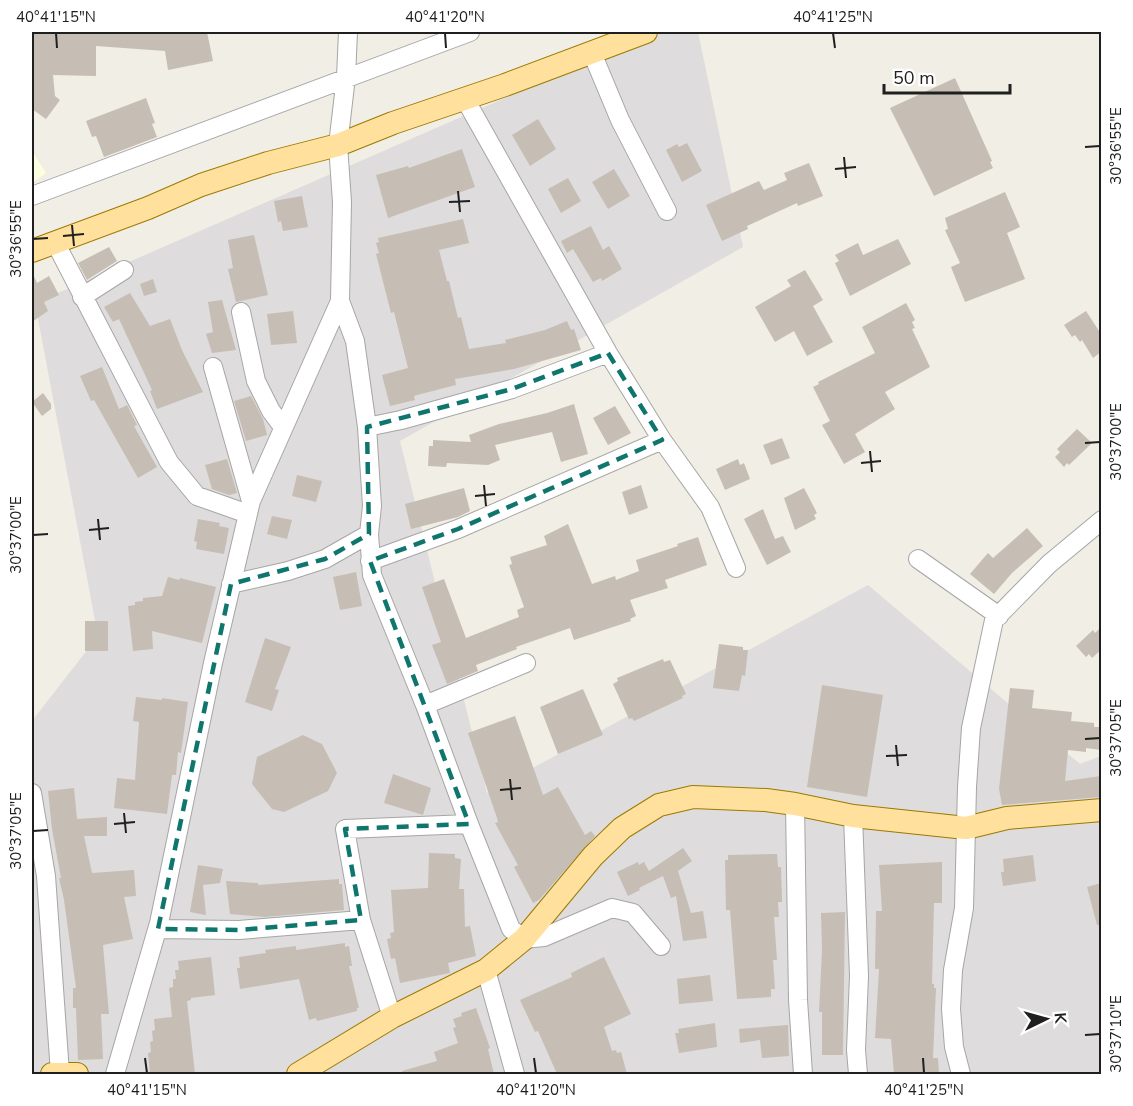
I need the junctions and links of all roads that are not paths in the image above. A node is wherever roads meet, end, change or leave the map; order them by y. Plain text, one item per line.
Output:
1 (348, 32) edge
2 (470, 32) edge
3 (646, 32) edge
4 (592, 53) junction
5 (346, 77) junction
6 (465, 99) junction
7 (338, 145) junction
8 (32, 196) edge
9 (667, 211) dead end
10 (55, 242) junction
11 (32, 251) edge
12 (124, 270) dead end
13 (82, 297) junction
14 (340, 301) junction
15 (241, 312) dead end
16 (608, 353) junction
17 (213, 367) dead end
18 (283, 427) junction
19 (367, 427) junction
20 (662, 440) junction
21 (250, 507) junction
22 (1101, 520) edge
23 (369, 534) junction
24 (918, 559) dead end
25 (370, 561) junction
26 (736, 568) dead end
27 (231, 584) junction
28 (999, 616) junction
29 (526, 663) dead end
30 (425, 705) junction
31 (32, 793) edge
32 (795, 804) junction
33 (1101, 810) edge
34 (853, 816) junction
35 (469, 825) junction
36 (966, 828) junction
37 (362, 920) junction
38 (158, 929) junction
39 (524, 939) junction
40 (661, 946) dead end
41 (486, 970) junction
42 (392, 1017) junction
43 (63, 1074) edge
44 (115, 1074) edge
45 (298, 1074) edge
46 (515, 1074) edge
47 (803, 1074) edge
48 (858, 1074) edge
49 (961, 1074) edge

1 - 5 street
2 - 5 street
3 - 4 main road
4 - 6 main road
4 - 9 street
5 - 7 street
5 - 8 street
6 - 7 main road
6 - 16 street
7 - 10 main road
7 - 14 street
10 - 11 main road
10 - 13 street
12 - 13 street
13 - 21 street
14 - 18 street
14 - 19 street
15 - 18 street
16 - 19 street
16 - 20 street
17 - 21 street
18 - 21 street
19 - 23 street
20 - 25 street
20 - 26 street
21 - 27 street
22 - 28 street
23 - 25 street
23 - 27 street
24 - 28 street
25 - 30 street
27 - 38 street
28 - 36 street
29 - 30 street
30 - 35 street
31 - 43 street
32 - 34 main road
32 - 39 main road
32 - 47 street
33 - 36 main road
34 - 36 main road
34 - 48 street
35 - 37 street
35 - 39 street
36 - 49 street
37 - 38 street
37 - 42 street
38 - 44 street
39 - 40 street
39 - 41 main road
41 - 42 main road
41 - 46 street
42 - 45 main road

